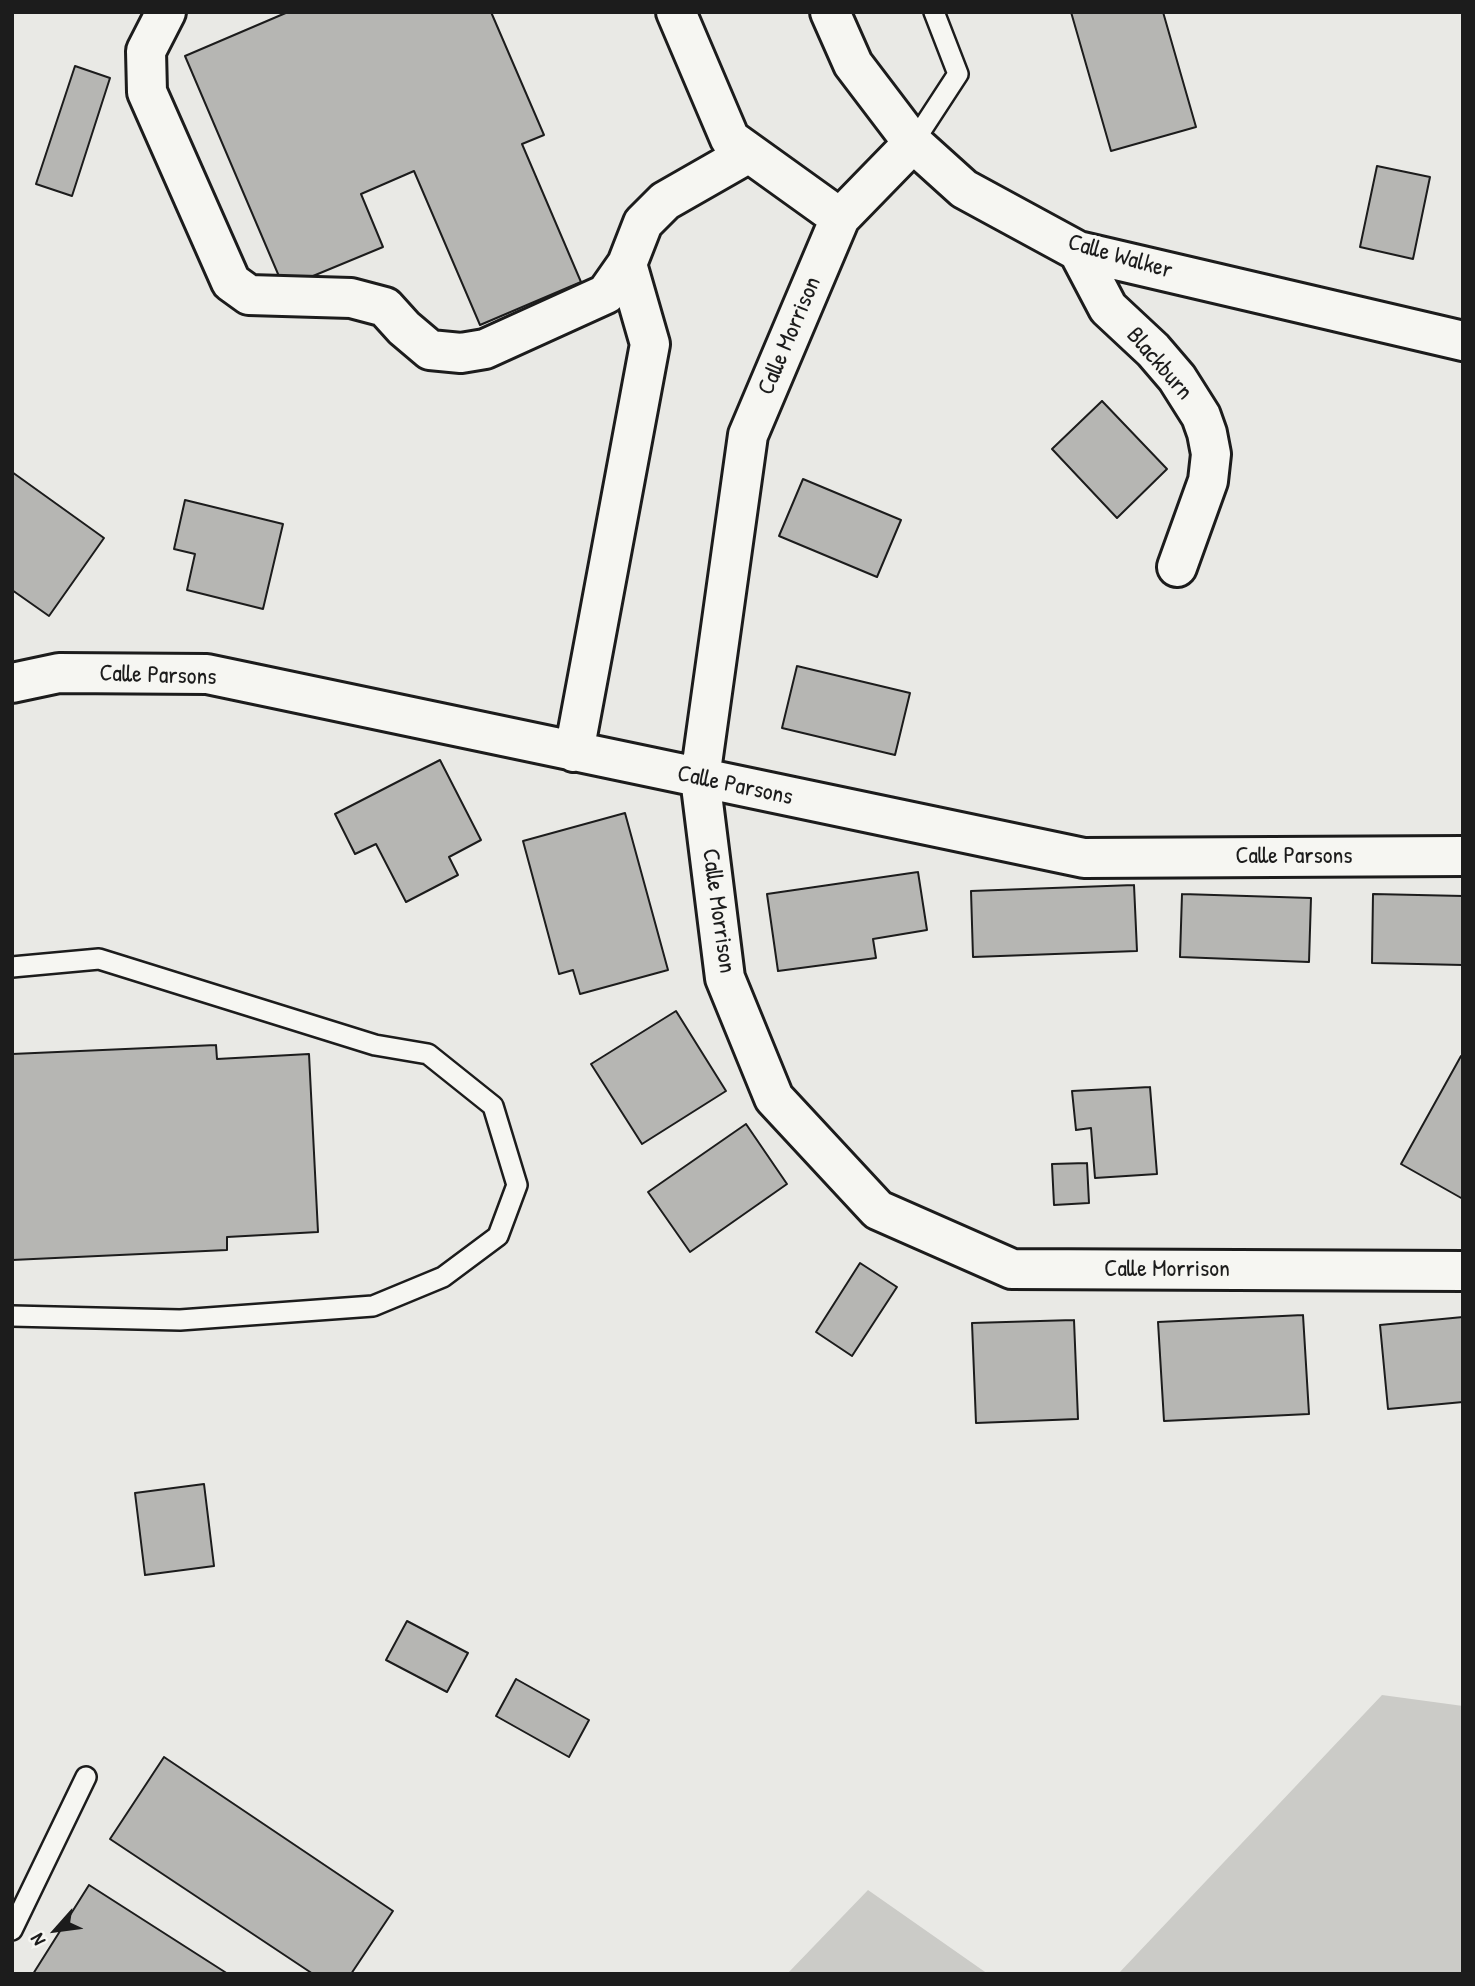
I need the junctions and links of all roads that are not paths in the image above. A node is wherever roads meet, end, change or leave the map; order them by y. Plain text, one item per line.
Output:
1 (166, 12) edge
2 (676, 12) edge
3 (830, 12) edge
4 (934, 12) edge
5 (913, 143) junction
6 (749, 153) junction
7 (840, 218) junction
8 (1078, 251) junction
9 (627, 264) junction
10 (1463, 341) edge
11 (1177, 567) dead end
12 (12, 683) edge
13 (574, 752) junction
14 (700, 778) junction
15 (1463, 856) edge
16 (12, 967) edge
17 (1463, 1271) edge
18 (12, 1316) edge
19 (86, 1777) dead end
20 (12, 1930) edge

1 - 9 street
2 - 6 street
3 - 5 street, Calle Walker
4 - 5 lane
5 - 7 street, Calle Morrison
5 - 8 street, Calle Walker
6 - 7 street
6 - 9 street
7 - 14 street, Calle Morrison
8 - 10 street, Calle Walker
8 - 11 street, Blackburn
9 - 13 street
12 - 13 street, Calle Parsons
13 - 14 street, Calle Parsons
14 - 15 street, Calle Parsons
14 - 17 street, Calle Morrison
16 - 18 lane
19 - 20 lane

